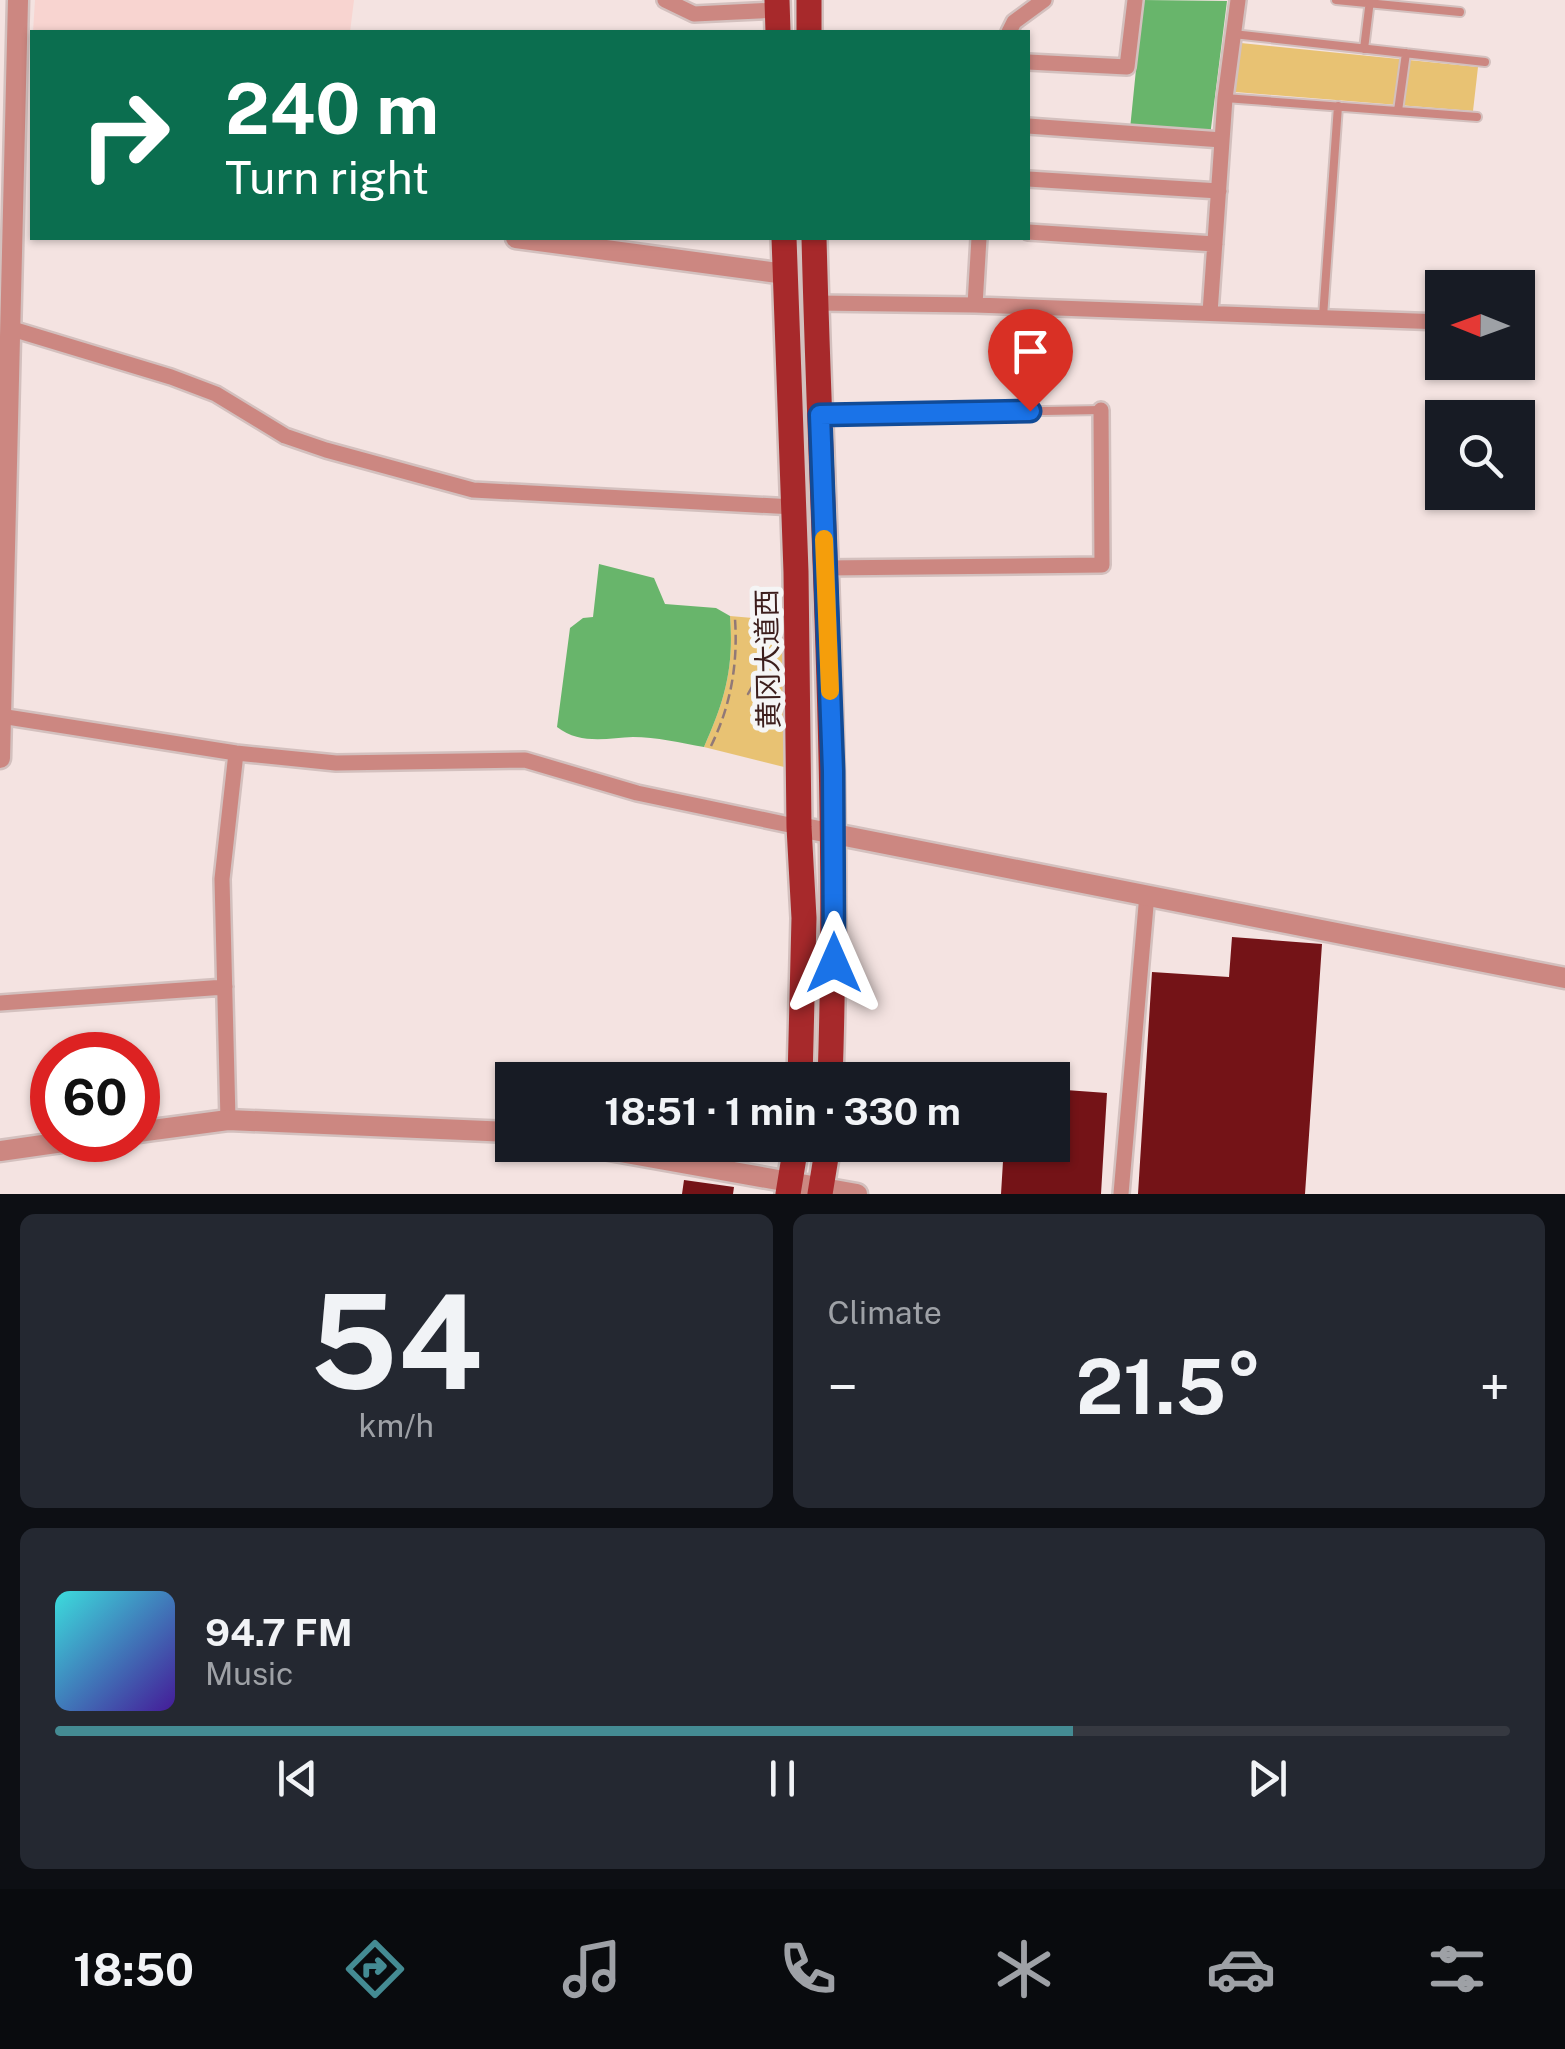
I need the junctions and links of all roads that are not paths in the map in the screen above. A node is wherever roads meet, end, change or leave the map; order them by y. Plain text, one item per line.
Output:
1 (18, 0) edge
2 (665, 0) edge
3 (808, 0) edge
4 (1044, 0) edge
5 (1135, 0) edge
6 (1238, 0) edge
7 (1336, 0) edge
8 (1370, 0) edge
9 (1460, 12) dead end
10 (777, 14) edge
11 (810, 30) edge
12 (1010, 30) edge
13 (1233, 34) junction
14 (1364, 49) junction
15 (1406, 54) junction
16 (1030, 62) edge
17 (1485, 62) dead end
18 (1225, 98) junction
19 (1338, 106) junction
20 (1398, 111) junction
21 (1477, 117) dead end
22 (1030, 126) edge
23 (1222, 140) junction
24 (16, 170) edge
25 (1030, 179) edge
26 (1219, 192) junction
27 (1030, 232) edge
28 (531, 240) edge
29 (784, 240) edge
30 (814, 240) edge
31 (979, 240) edge
32 (1215, 244) junction
33 (785, 274) junction
34 (816, 303) junction
35 (975, 305) junction
36 (1210, 313) junction
37 (1323, 317) junction
38 (1425, 321) edge
39 (6, 322) edge
40 (1100, 410) joint
41 (820, 415) junction
42 (794, 507) junction
43 (825, 568) junction
44 (1, 716) edge
45 (236, 753) junction
46 (0, 758) edge
47 (799, 826) junction
48 (833, 834) junction
49 (1147, 894) junction
50 (1565, 978) edge
51 (225, 987) junction
52 (0, 1003) edge
53 (800, 1062) edge
54 (831, 1062) edge
55 (228, 1120) junction
56 (160, 1129) edge
57 (495, 1131) edge
58 (30, 1147) edge
59 (0, 1151) edge
60 (663, 1162) edge
61 (793, 1162) edge
62 (825, 1162) edge
63 (789, 1188) edge
64 (821, 1191) edge
65 (857, 1194) edge
66 (1121, 1194) edge

1 - 24 street
2 - 10 street
3 - 11 main road
4 - 12 street
5 - 16 street
6 - 13 street
7 - 9 lane
8 - 14 lane
13 - 14 lane
13 - 18 street
14 - 15 lane
15 - 17 lane
15 - 20 lane
18 - 19 lane
18 - 23 street
19 - 20 lane
19 - 37 lane
20 - 21 lane
22 - 23 street
23 - 26 street
24 - 39 street
25 - 26 street
26 - 32 street
27 - 32 street
28 - 33 street
29 - 33 main road, 黄冈大道西
30 - 34 main road
31 - 35 street
32 - 36 street
33 - 42 main road, 黄冈大道西
34 - 35 street
34 - 41 main road
35 - 36 street
36 - 37 street
37 - 38 street
39 - 42 street
39 - 44 street
40 - 41 lane
40 - 43 street
41 - 43 main road
42 - 47 main road, 黄冈大道西
43 - 48 main road
44 - 45 street
44 - 46 street
45 - 47 street
45 - 51 street
47 - 48 street
47 - 53 main road, 黄冈大道西
48 - 49 street
48 - 54 main road
49 - 50 street
49 - 66 street
51 - 52 street
51 - 55 street
55 - 56 street
55 - 57 street
58 - 59 street
60 - 63 street
61 - 63 main road
62 - 64 main road
63 - 64 street
64 - 65 street

